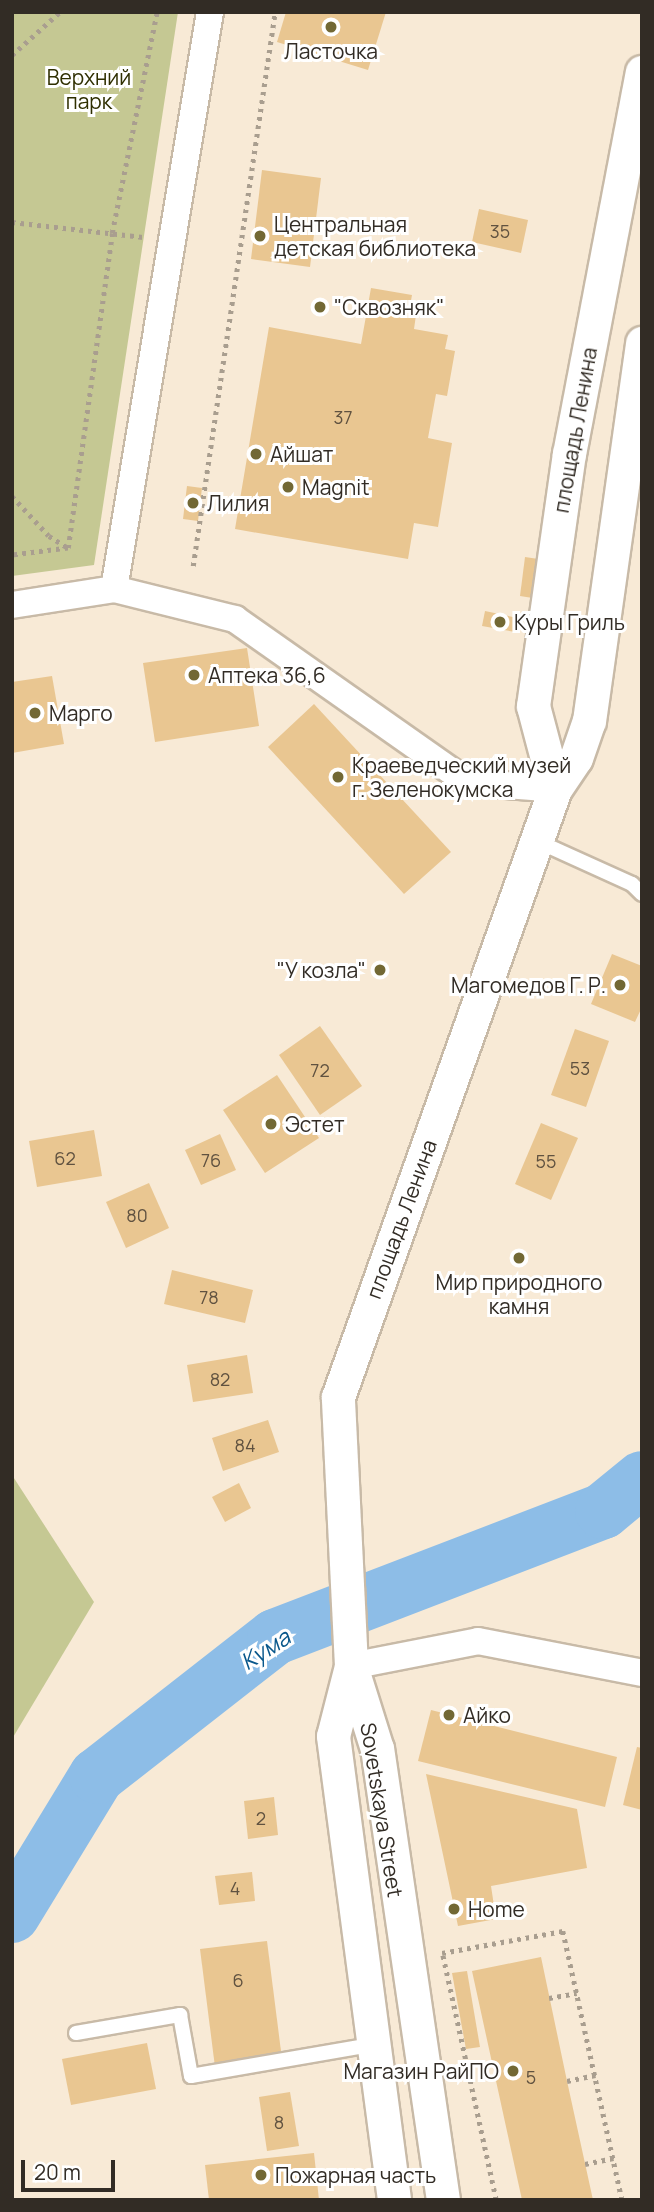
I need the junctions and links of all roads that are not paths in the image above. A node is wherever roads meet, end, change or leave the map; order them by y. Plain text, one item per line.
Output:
1 (209, 12) edge
2 (642, 72) edge
3 (642, 343) edge
4 (114, 589) junction
5 (12, 605) edge
6 (555, 789) junction
7 (537, 841) junction
8 (642, 894) edge
9 (351, 1666) junction
10 (642, 1673) edge
11 (76, 2033) dead end
12 (371, 2045) junction
13 (394, 2200) edge
14 (443, 2200) edge

1 - 4 street
2 - 6 street, площадь Ленина
3 - 6 street, площадь Ленина
4 - 5 street
4 - 6 street
6 - 7 street, площадь Ленина
7 - 8 lane
7 - 9 street, площадь Ленина
9 - 10 street
9 - 12 street, Sovetskaya Street
9 - 14 street, Sovetskaya Street
11 - 12 lane
12 - 13 street, Sovetskaya Street

